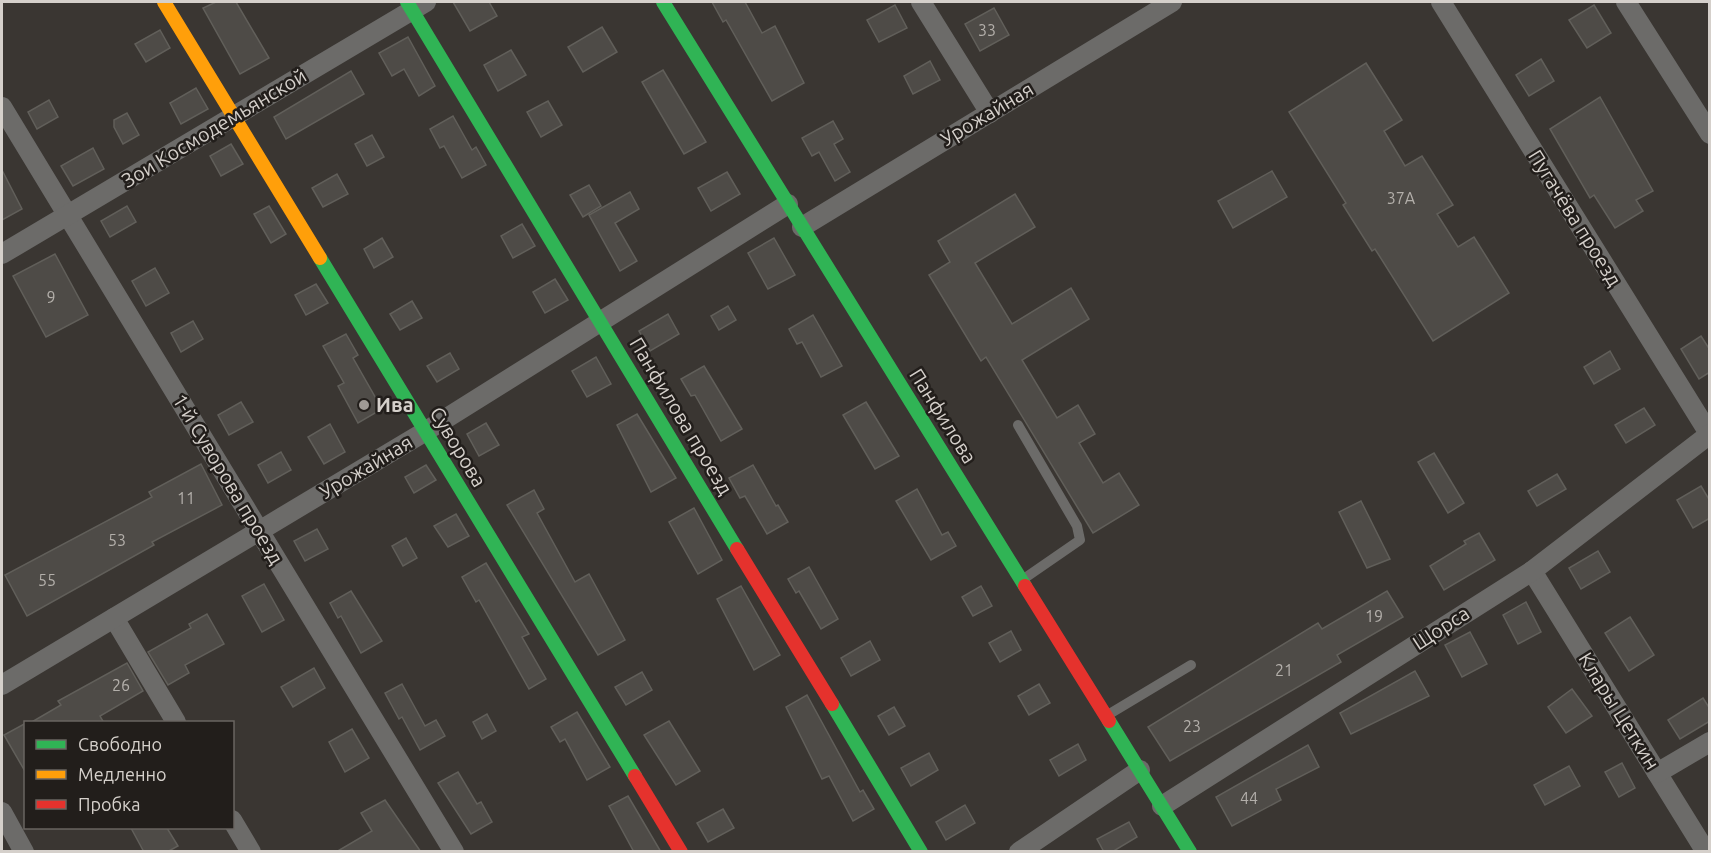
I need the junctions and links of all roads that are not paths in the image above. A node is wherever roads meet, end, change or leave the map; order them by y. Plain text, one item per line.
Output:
1 (164, 2) edge
2 (663, 2) edge
3 (921, 2) edge
4 (1172, 2) edge
5 (1441, 2) edge
6 (1626, 2) edge
7 (415, 4) edge
8 (2, 107) edge
9 (990, 113) junction
10 (234, 116) junction
11 (1710, 135) edge
12 (788, 204) junction
13 (67, 215) junction
14 (802, 227) junction
15 (2, 254) edge
16 (600, 321) junction
17 (1018, 425) dead end
18 (426, 431) junction
19 (1709, 435) edge
20 (260, 532) junction
21 (1532, 571) junction
22 (1022, 580) junction
23 (114, 618) junction
24 (1191, 665) dead end
25 (2, 685) edge
26 (1106, 716) junction
27 (175, 721) edge
28 (1710, 742) edge
29 (1140, 771) junction
30 (1657, 773) junction
31 (1162, 806) junction
32 (2, 812) edge
33 (234, 823) edge
34 (24, 852) edge
35 (251, 852) edge
36 (454, 852) edge
37 (681, 852) edge
38 (921, 852) edge
39 (1019, 852) edge
40 (1190, 852) edge
41 (1706, 852) edge

1 - 10 street, Суворова
2 - 12 street, Панфилова
3 - 9 street
4 - 9 street, Урожайная
5 - 19 street, Пугачёва проезд
6 - 11 street
7 - 10 street, Зои Космодемьянской
7 - 16 street, Панфилова проезд
8 - 13 street, 1-й Суворова проезд
9 - 14 street, Урожайная
10 - 13 street, Зои Космодемьянской
10 - 18 street, Суворова
12 - 14 street, Панфилова
12 - 16 street, Урожайная
13 - 15 street, Зои Космодемьянской
13 - 20 street, 1-й Суворова проезд
14 - 22 street, Панфилова
16 - 18 street, Урожайная
16 - 38 street, Панфилова проезд
17 - 22 lane
18 - 20 street, Урожайная
18 - 37 street, Суворова
19 - 21 street, Щорса
20 - 23 street, Урожайная
20 - 36 street, 1-й Суворова проезд
21 - 30 street, Клары Цеткин
21 - 31 street, Щорса
22 - 26 street, Панфилова
23 - 25 street, Урожайная
23 - 27 street
24 - 26 lane
26 - 29 street, Панфилова
28 - 30 street
29 - 31 street, Панфилова
29 - 39 street
30 - 41 street, Клары Цеткин
31 - 40 street, Панфилова
32 - 34 street
33 - 35 street

